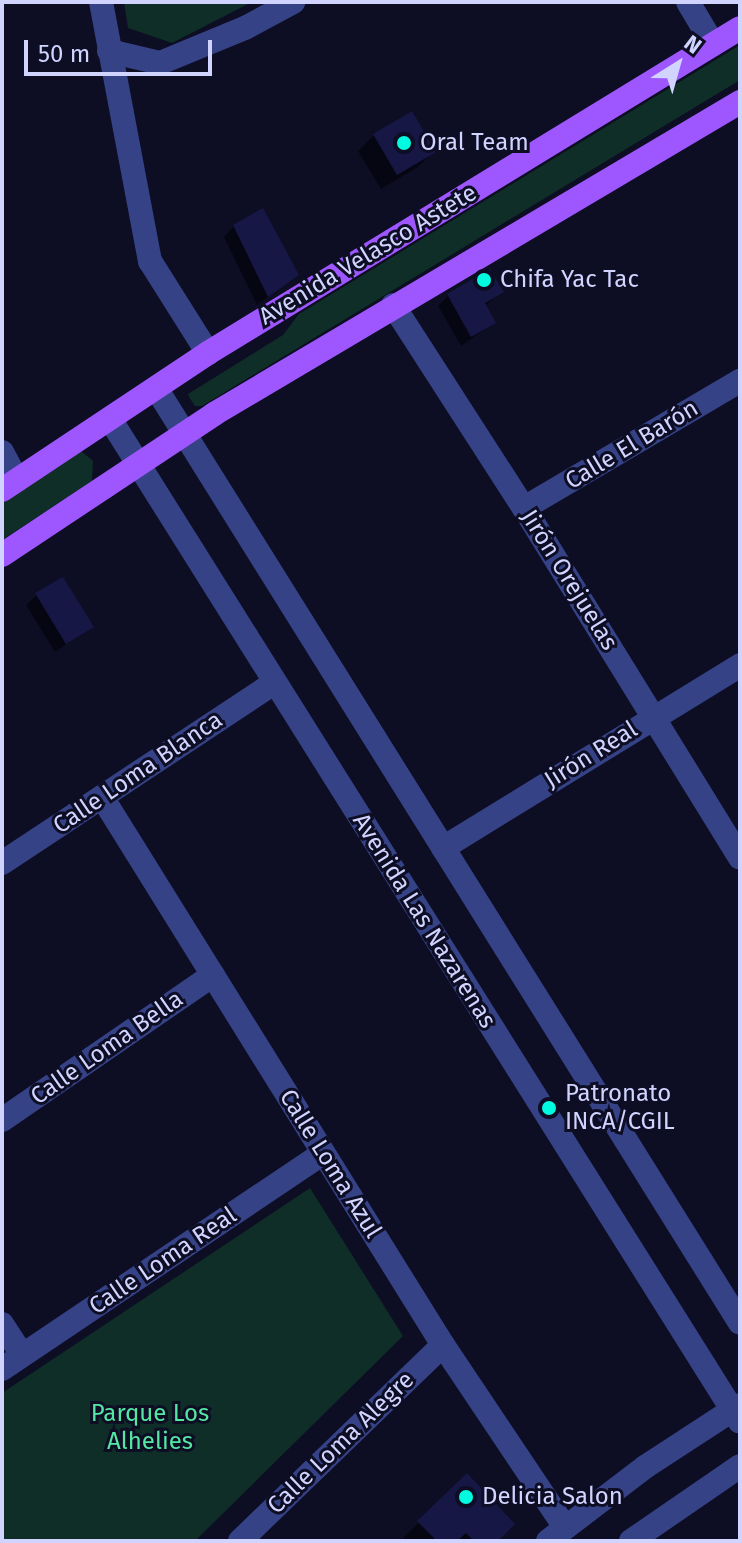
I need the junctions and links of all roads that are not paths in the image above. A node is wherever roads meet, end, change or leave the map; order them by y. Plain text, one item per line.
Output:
1 (101, 2) edge
2 (293, 2) edge
3 (688, 2) edge
4 (740, 28) edge
5 (713, 44) junction
6 (109, 51) junction
7 (740, 102) edge
8 (393, 305) junction
9 (208, 353) junction
10 (740, 381) edge
11 (156, 388) junction
12 (110, 419) junction
13 (185, 433) junction
14 (2, 452) edge
15 (138, 464) junction
16 (10, 485) edge
17 (524, 508) junction
18 (2, 555) edge
19 (740, 665) edge
20 (274, 683) junction
21 (653, 716) junction
22 (102, 797) junction
23 (443, 848) junction
24 (740, 858) edge
25 (2, 863) edge
26 (213, 975) junction
27 (2, 1120) edge
28 (323, 1153) junction
29 (740, 1323) edge
30 (2, 1324) edge
31 (443, 1345) junction
32 (12, 1362) edge
33 (737, 1412) edge
34 (740, 1466) edge
35 (556, 1534) edge
36 (240, 1541) edge
37 (631, 1541) edge

1 - 6 street
2 - 6 street
3 - 5 street
4 - 5 main road, Avenida Velasco Astete
5 - 9 main road, Avenida Velasco Astete
6 - 9 street
7 - 8 main road
8 - 13 main road
8 - 17 street, Jirón Orejuelas
9 - 11 main road, Avenida Velasco Astete
10 - 17 street, Calle El Barón
11 - 12 main road, Avenida Velasco Astete
11 - 13 street
12 - 15 street, Avenida Las Nazarenas
12 - 16 main road, Avenida Velasco Astete
13 - 15 main road
13 - 23 street
14 - 16 street
15 - 18 main road
15 - 20 street, Avenida Las Nazarenas
17 - 21 street, Jirón Orejuelas
19 - 21 street, Jirón Real
20 - 22 street, Calle Loma Blanca
20 - 33 street, Avenida Las Nazarenas
21 - 23 street, Jirón Real
21 - 24 street, Jirón Orejuelas
22 - 25 street, Calle Loma Blanca
22 - 26 street, Calle Loma Azul
23 - 29 street
26 - 27 street, Calle Loma Bella
26 - 28 street, Calle Loma Azul
28 - 31 street, Calle Loma Azul
28 - 32 street, Calle Loma Real
30 - 32 street
31 - 35 street, Calle Loma Azul
31 - 36 street, Calle Loma Alegre
33 - 35 street
34 - 37 street

